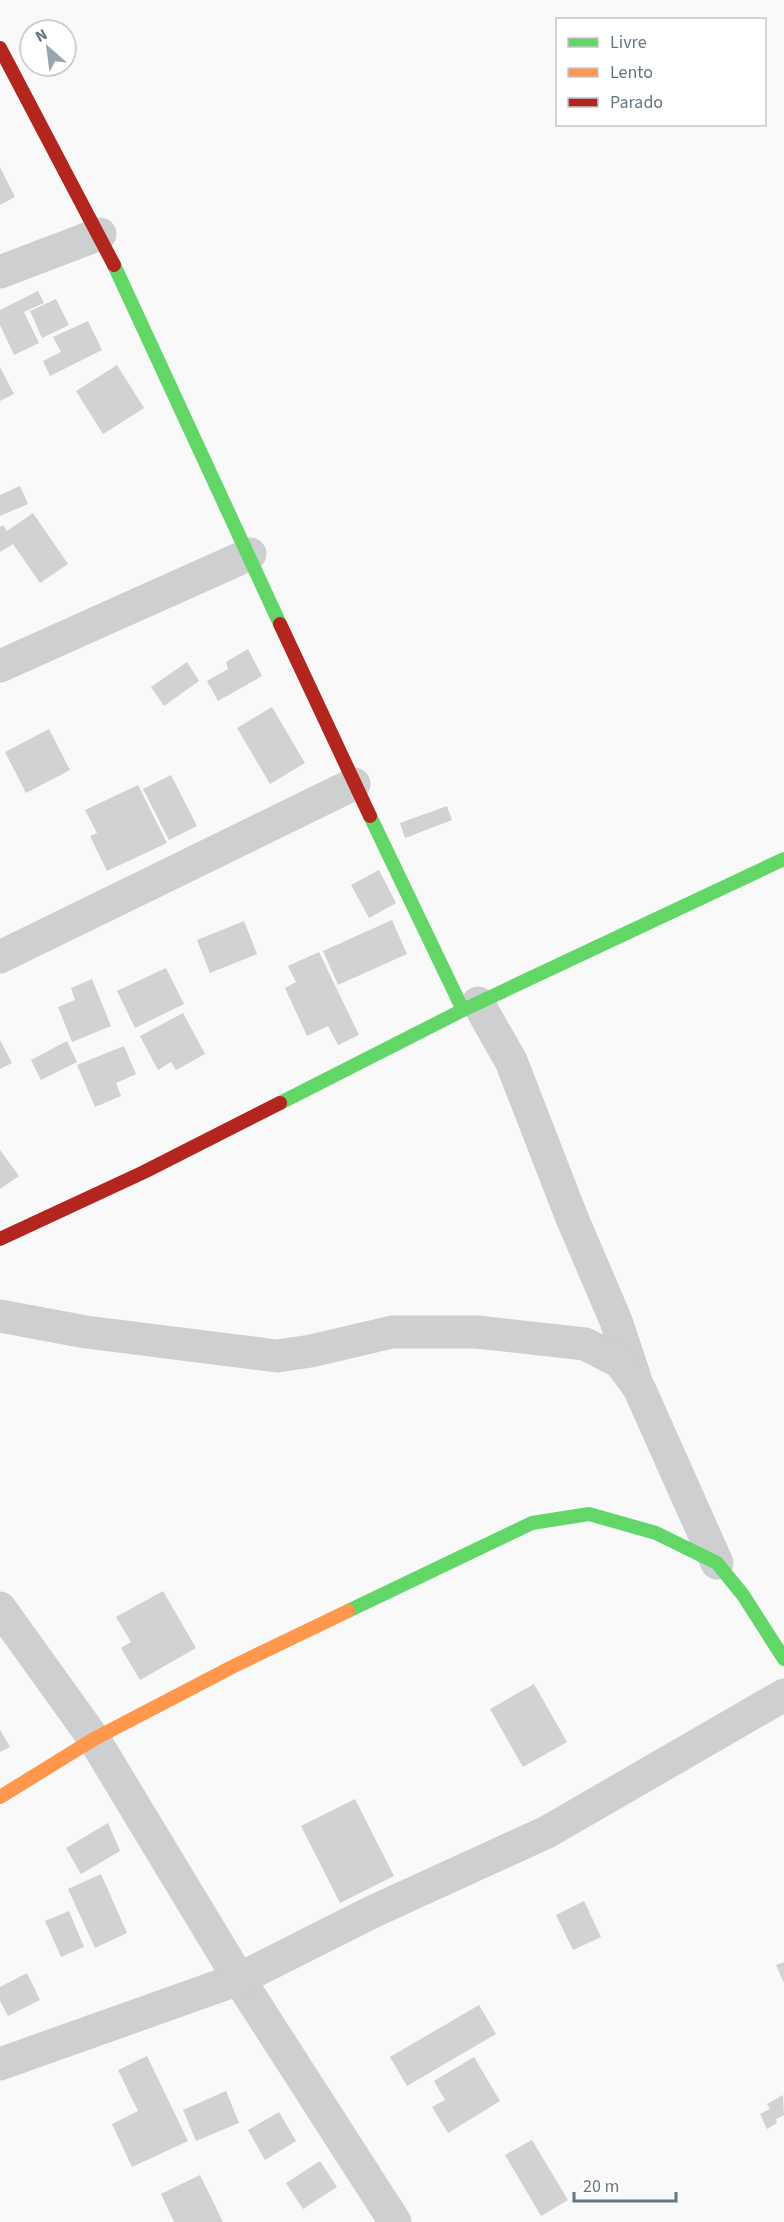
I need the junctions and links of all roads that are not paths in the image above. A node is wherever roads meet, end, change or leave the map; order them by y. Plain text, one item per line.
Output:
1 (0, 48) edge
2 (100, 234) junction
3 (0, 272) edge
4 (250, 554) junction
5 (0, 666) edge
6 (354, 784) junction
7 (784, 859) edge
8 (0, 957) edge
9 (470, 1006) junction
10 (0, 1239) edge
11 (0, 1316) edge
12 (639, 1388) junction
13 (717, 1563) junction
14 (0, 1608) edge
15 (784, 1659) edge
16 (784, 1695) edge
17 (94, 1739) junction
18 (0, 1797) edge
19 (239, 1979) junction
20 (0, 2064) edge
21 (395, 2222) edge

1 - 2 street
2 - 3 street
2 - 4 street
4 - 5 street
4 - 6 street
6 - 8 street
6 - 9 street
7 - 9 street
9 - 10 street
9 - 12 street
11 - 12 street
12 - 13 street
13 - 15 street
13 - 17 street
14 - 17 street
16 - 19 street
17 - 18 street
17 - 19 street
19 - 20 street
19 - 21 street

